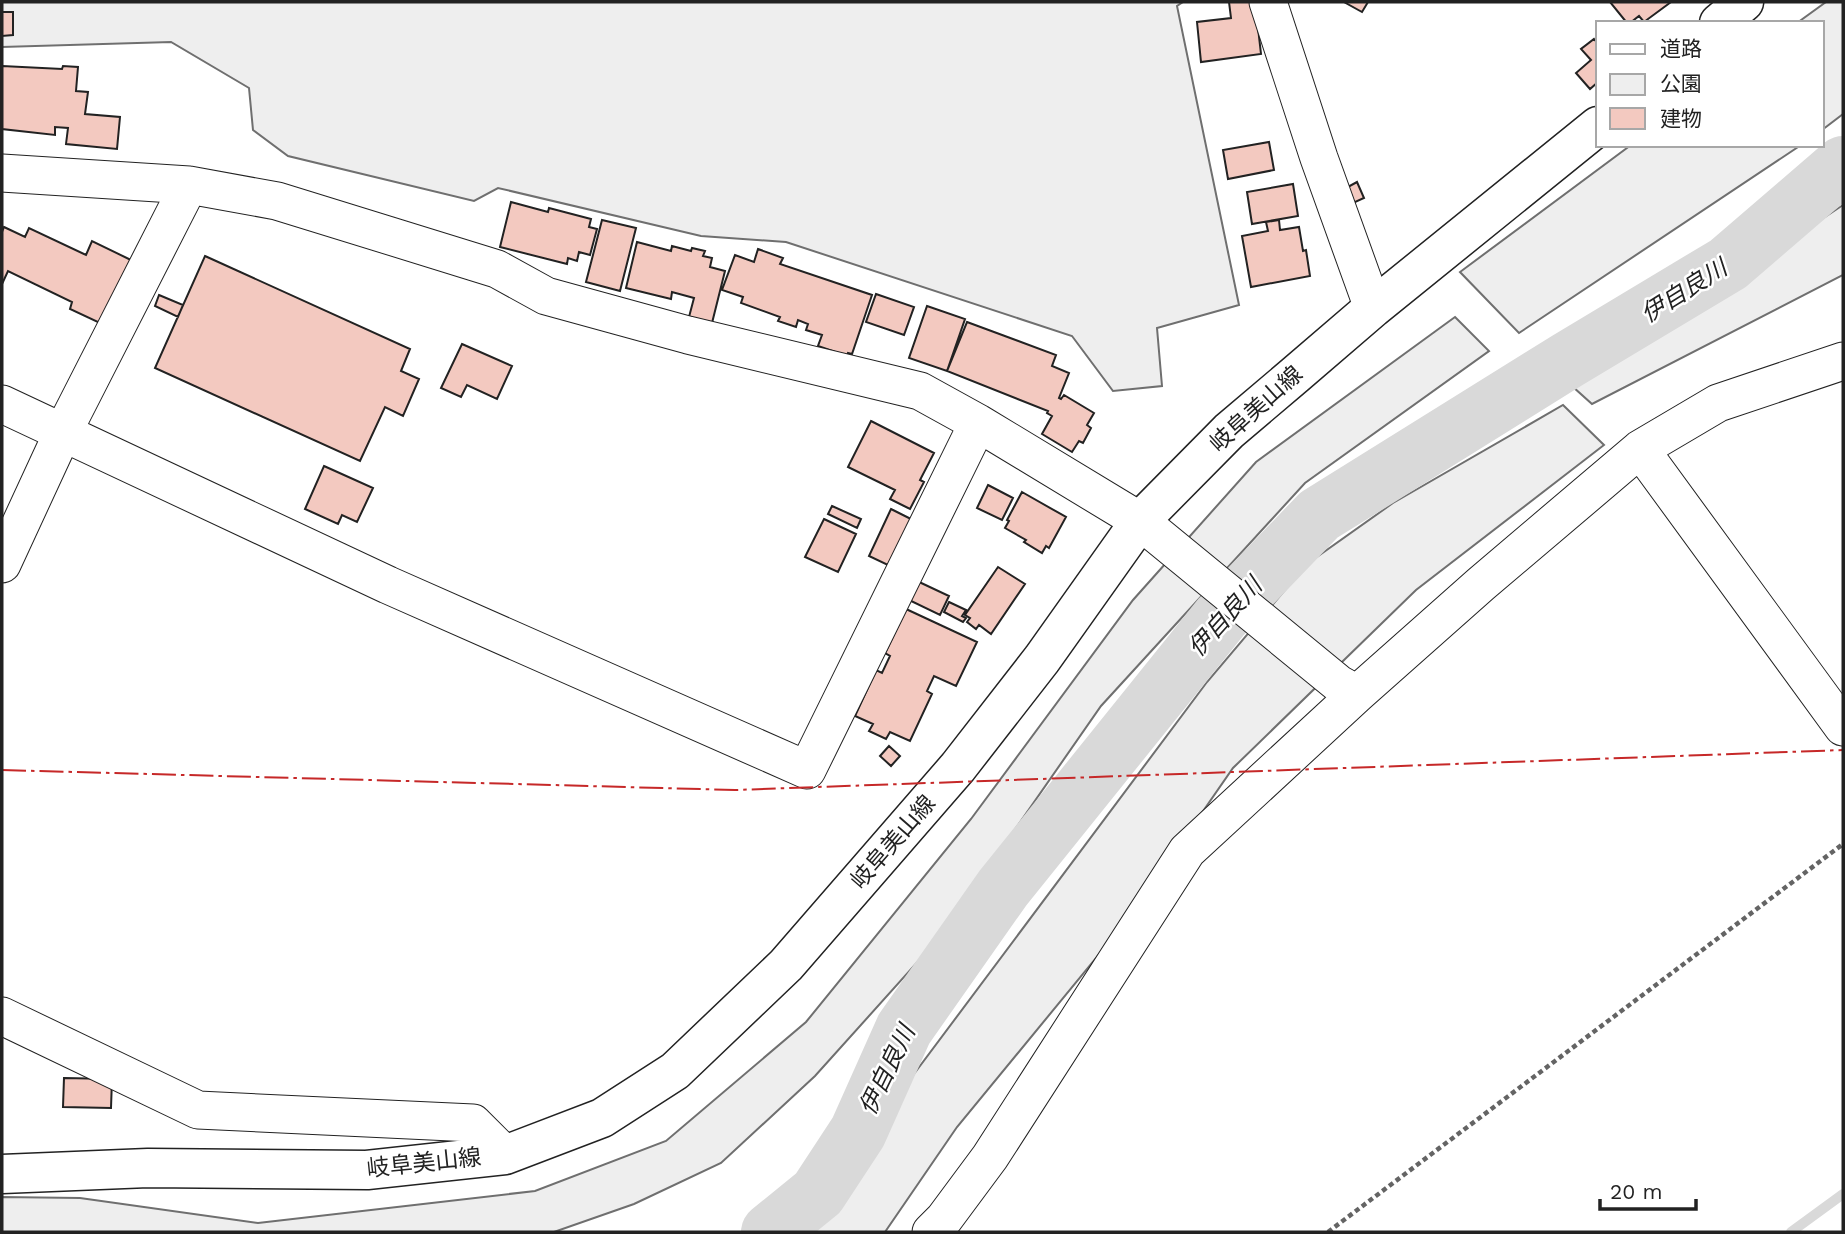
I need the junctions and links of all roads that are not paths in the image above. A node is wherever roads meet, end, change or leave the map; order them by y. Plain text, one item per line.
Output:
1 (1268, 2) edge
2 (1744, 2) edge
3 (1721, 21) edge
4 (1596, 128) edge
5 (2, 173) edge
6 (188, 185) junction
7 (1373, 308) junction
8 (1843, 361) edge
9 (2, 404) edge
10 (978, 423) junction
11 (63, 432) junction
12 (1640, 449) junction
13 (1140, 521) junction
14 (2, 564) edge
15 (1348, 689) junction
16 (1843, 727) edge
17 (2, 1016) edge
18 (505, 1154) junction
19 (2, 1174) edge
20 (931, 1232) edge

1 - 7 street
2 - 3 main road
4 - 7 main road, 岐阜美山線
5 - 6 street
6 - 10 street
6 - 11 street
7 - 13 main road, 岐阜美山線
8 - 12 street
9 - 11 street
10 - 11 street
10 - 13 street
11 - 14 street
12 - 15 street
12 - 16 street
13 - 15 street
13 - 18 main road, 岐阜美山線
15 - 20 street
17 - 18 street
18 - 19 main road, 岐阜美山線

